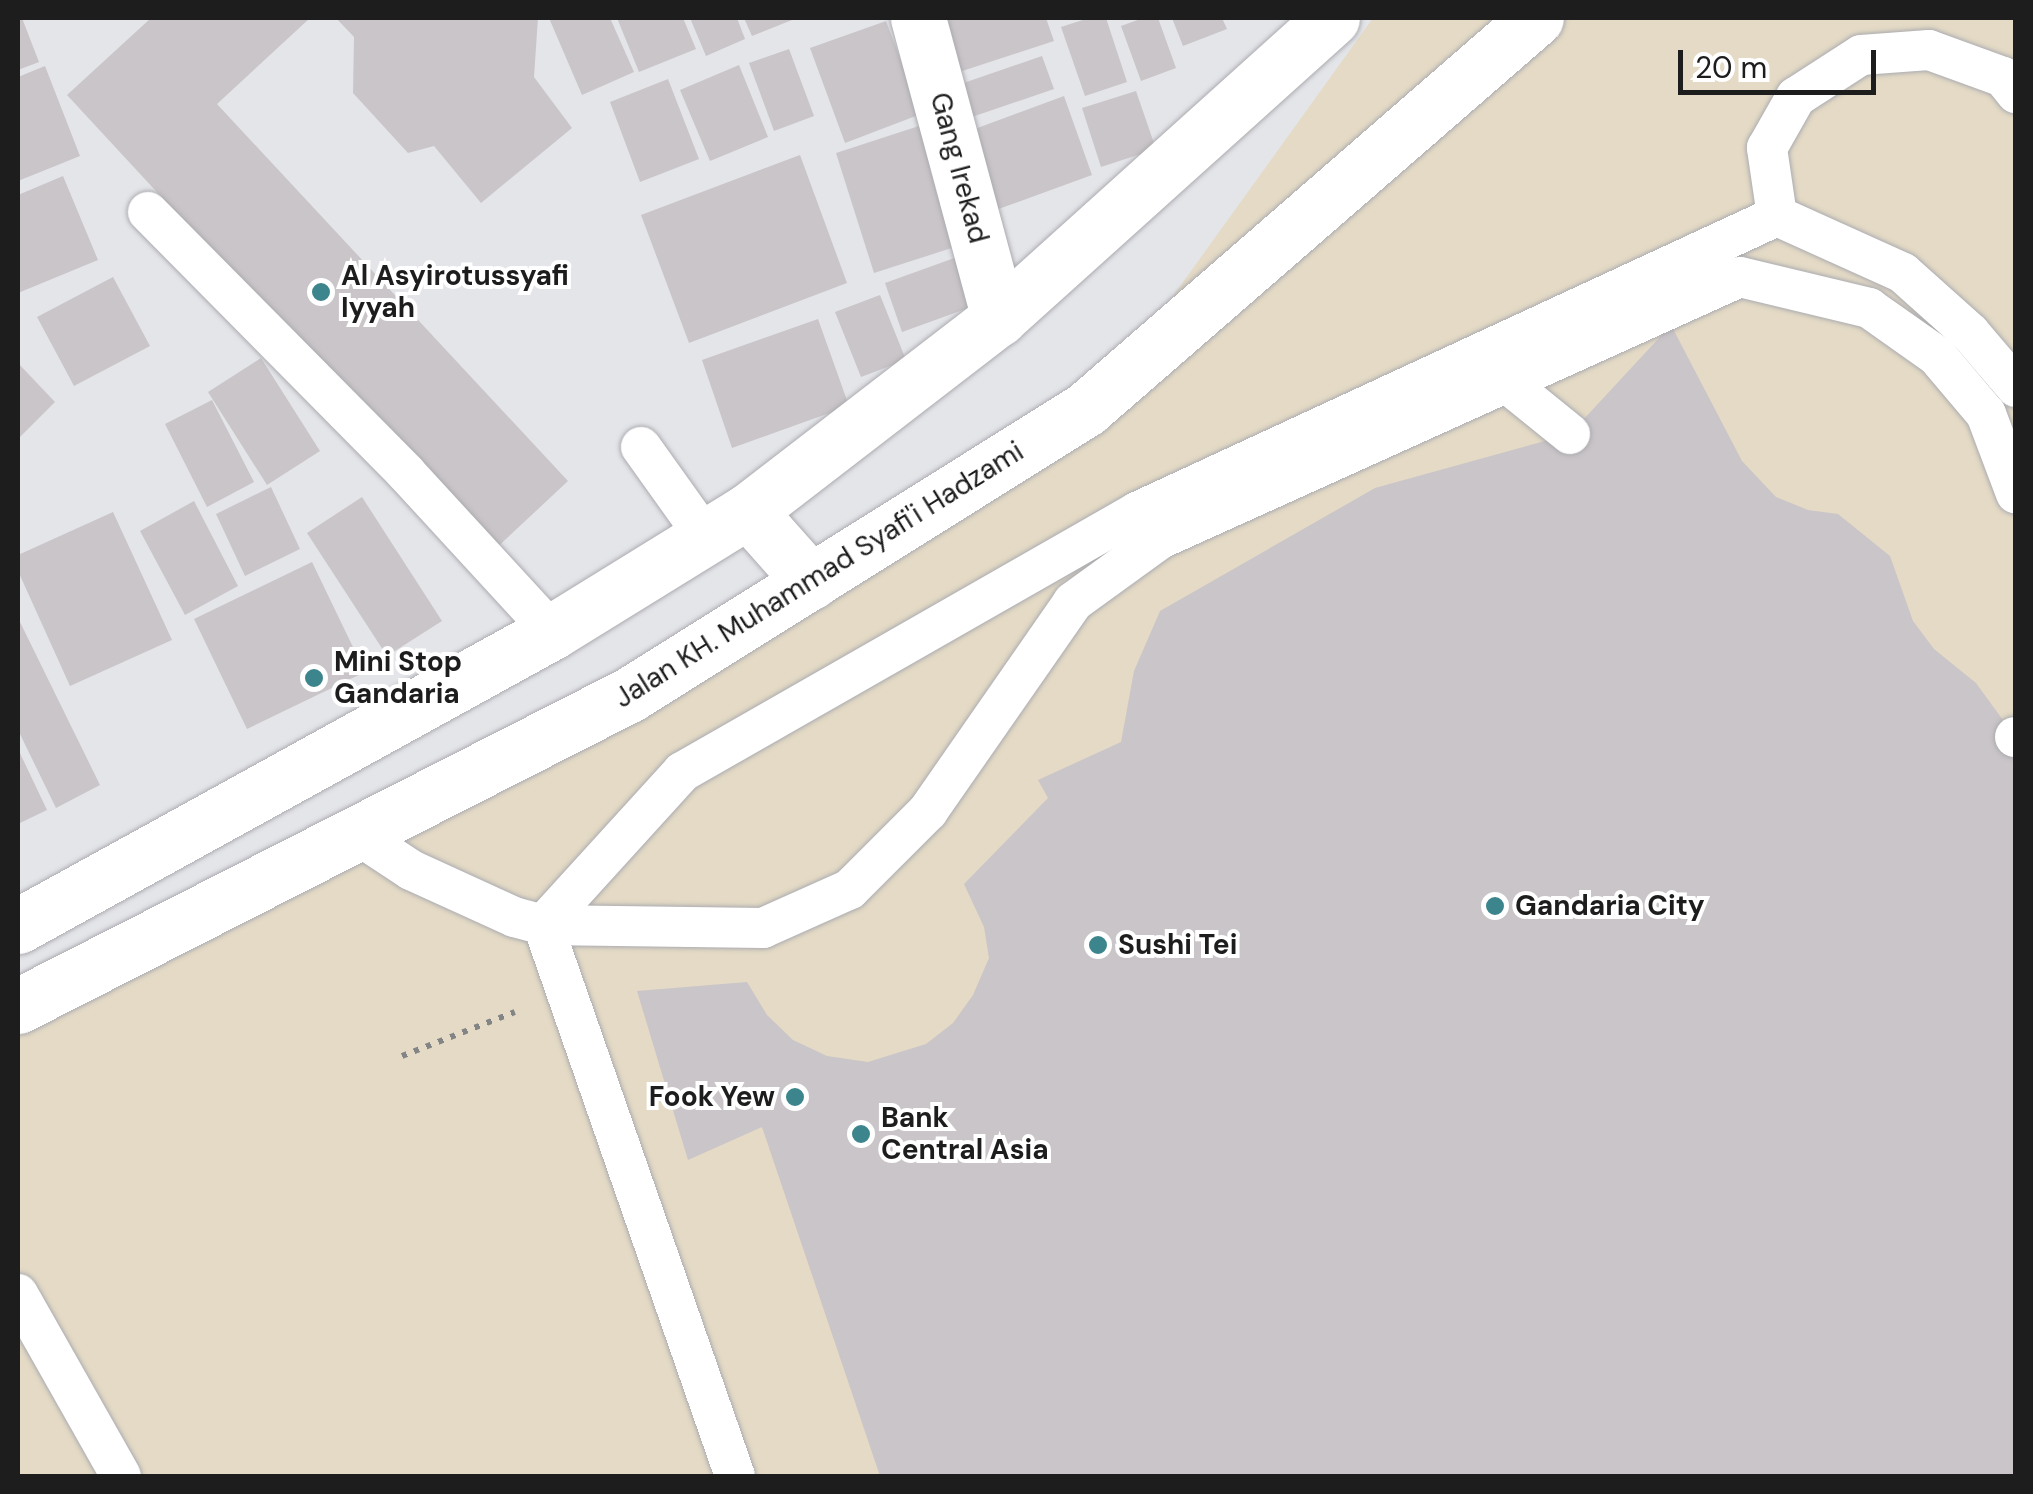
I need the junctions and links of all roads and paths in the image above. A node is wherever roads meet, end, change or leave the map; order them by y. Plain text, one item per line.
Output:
1 (918, 18) edge
2 (1332, 18) edge
3 (1536, 18) edge
4 (2016, 93) edge
5 (148, 212) dead end
6 (1777, 216) junction
7 (999, 318) junction
8 (1507, 383) junction
9 (2016, 388) edge
10 (1570, 434) dead end
11 (641, 447) dead end
12 (2016, 494) edge
13 (727, 524) junction
14 (812, 582) junction
15 (552, 632) junction
16 (358, 835) junction
17 (543, 925) junction
18 (18, 926) edge
19 (567, 991) junction
20 (18, 1006) edge
21 (402, 1056) dead end
22 (18, 1294) edge
23 (122, 1476) edge
24 (735, 1476) edge

1 - 7 main road, Gang Irekad
2 - 7 main road
3 - 14 main road, Jalan KH. Muhammad Syafi'i Hadzami
4 - 6 lane
5 - 15 lane
6 - 9 lane
6 - 17 lane
7 - 13 main road
8 - 10 lane
8 - 12 lane
8 - 17 lane
11 - 13 lane
13 - 14 main road
13 - 15 main road
14 - 16 main road, Jalan KH. Muhammad Syafi'i Hadzami
15 - 18 main road
16 - 17 lane
16 - 20 main road, Jalan KH. Muhammad Syafi'i Hadzami
17 - 19 lane
19 - 21 path
19 - 24 lane
22 - 23 lane

